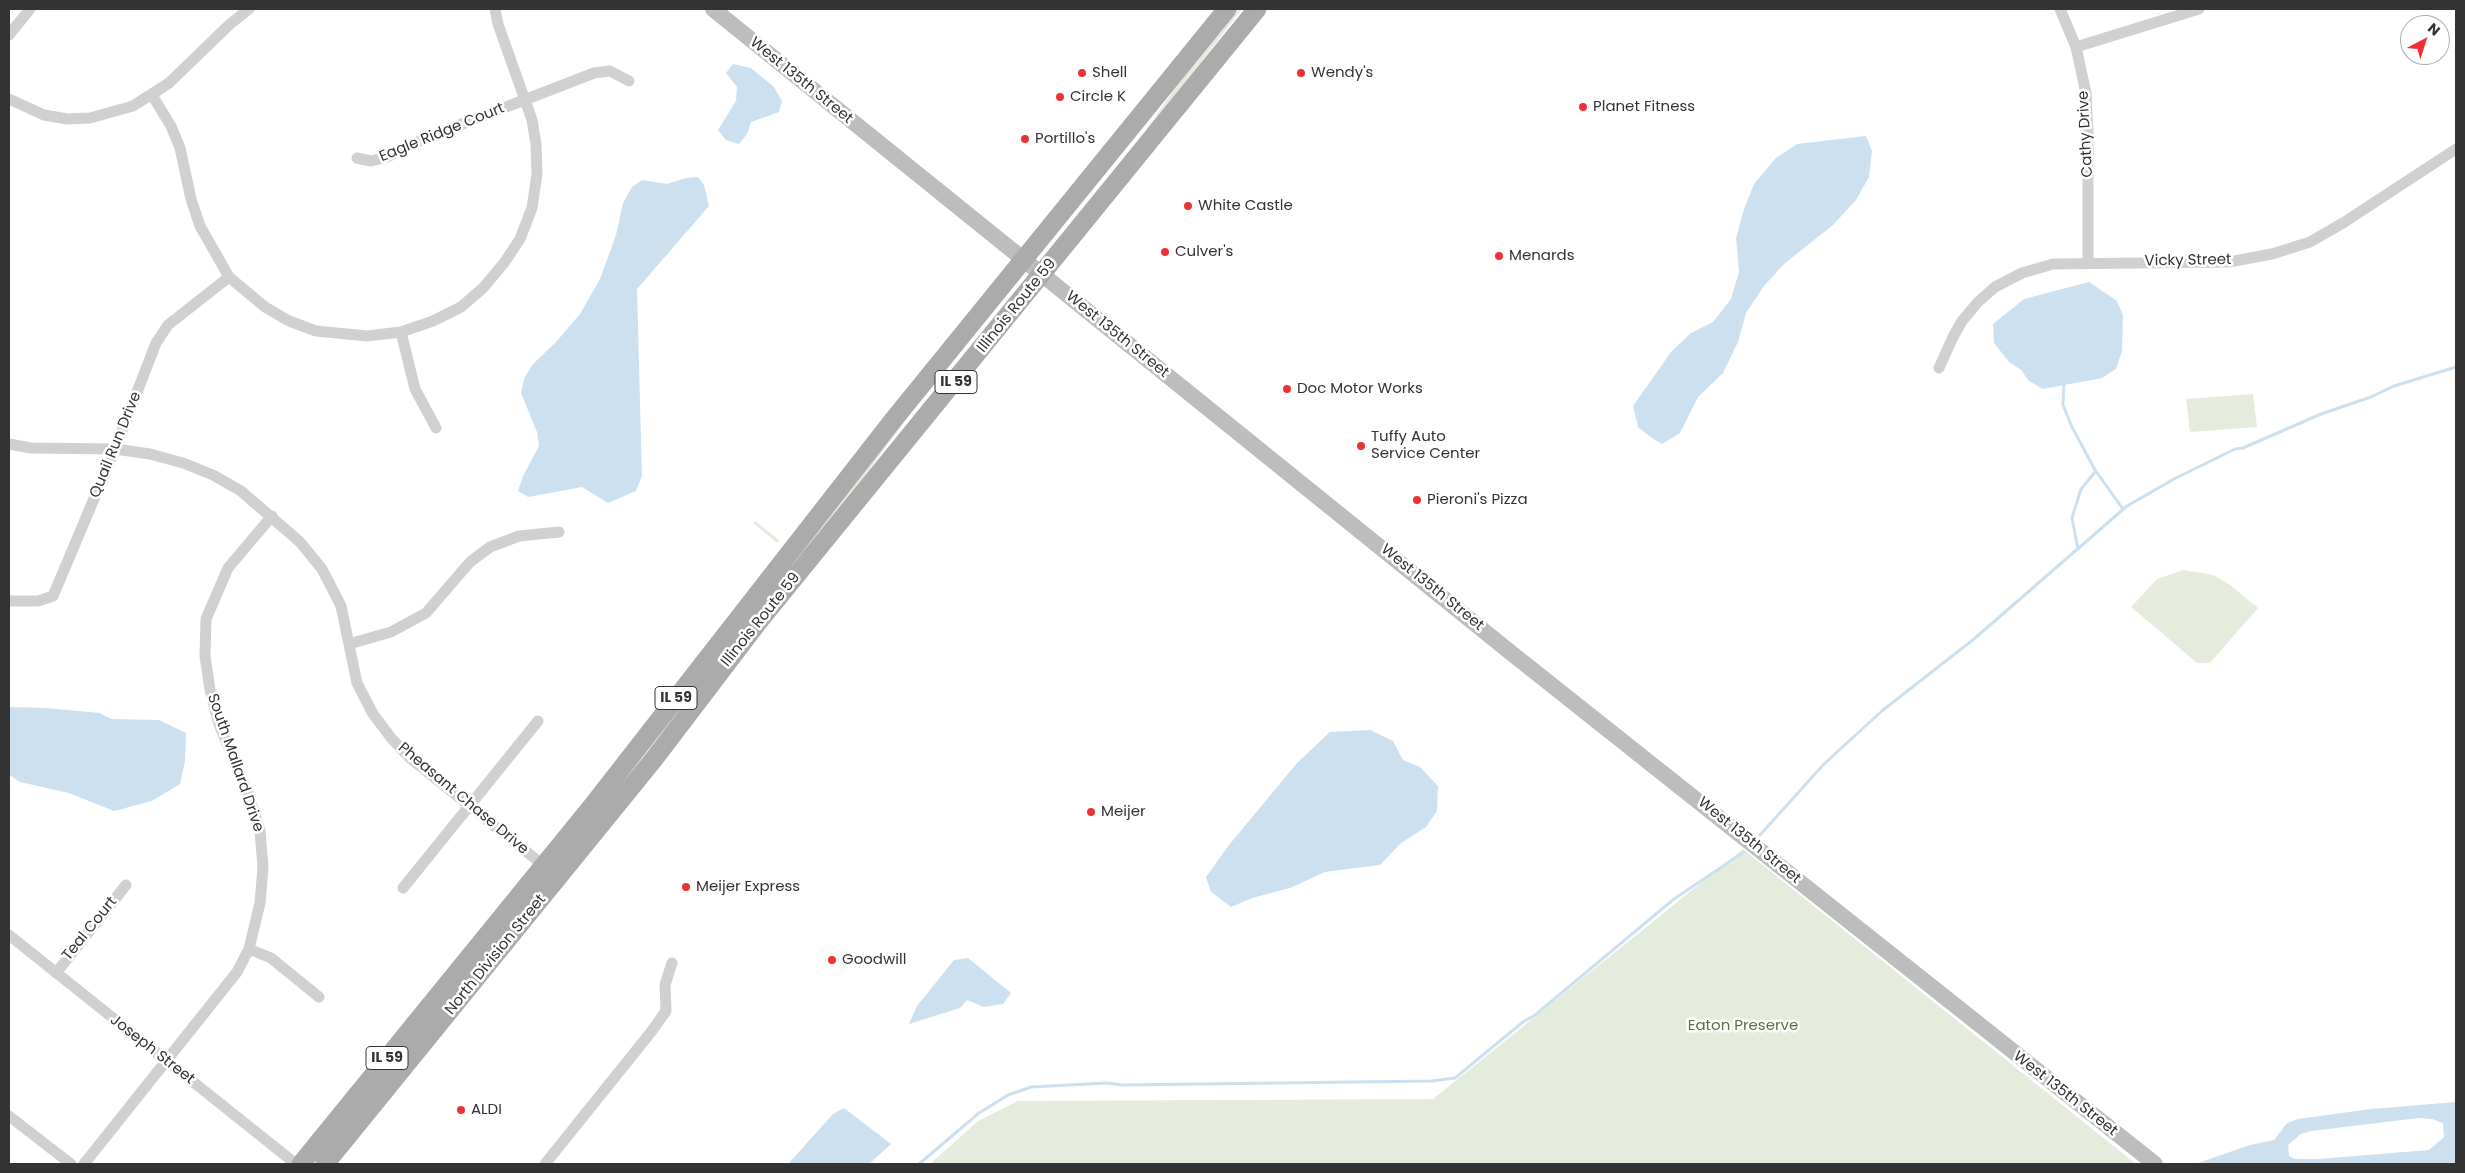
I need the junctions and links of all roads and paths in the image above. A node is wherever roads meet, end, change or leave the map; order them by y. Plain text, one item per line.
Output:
1 (30, 9) edge
2 (249, 9) edge
3 (495, 9) edge
4 (713, 9) edge
5 (1227, 9) edge
6 (1257, 9) edge
7 (2060, 9) edge
8 (2198, 9) edge
9 (9, 35) edge
10 (2076, 47) junction
11 (628, 81) dead end
12 (152, 95) junction
13 (9, 99) edge
14 (525, 100) junction
15 (2456, 149) edge
16 (357, 158) dead end
17 (1024, 261) junction
18 (2088, 262) junction
19 (1042, 275) junction
20 (229, 277) junction
21 (401, 332) junction
22 (1939, 368) dead end
23 (436, 428) dead end
24 (9, 444) edge
25 (116, 449) junction
26 (272, 516) junction
27 (559, 532) dead end
28 (793, 548) junction
29 (787, 586) junction
30 (9, 601) edge
31 (349, 644) junction
32 (538, 721) dead end
33 (664, 744) joint
34 (639, 747) joint
35 (470, 806) junction
36 (551, 871) junction
37 (126, 885) dead end
38 (403, 888) dead end
39 (9, 935) edge
40 (249, 949) junction
41 (672, 964) dead end
42 (56, 973) junction
43 (319, 997) dead end
44 (167, 1061) junction
45 (9, 1116) edge
46 (71, 1164) edge
47 (84, 1164) edge
48 (296, 1164) edge
49 (301, 1164) edge
50 (325, 1164) edge
51 (545, 1164) edge
52 (2155, 1164) edge

1 - 9 street
2 - 12 street
3 - 14 street
4 - 17 street, West 135th Street
5 - 17 main road, Illinois Route 59 / IL 59
6 - 19 main road, Illinois Route 59 / IL 59
7 - 10 street, Cathy Drive
8 - 10 street
10 - 18 street, Cathy Drive
11 - 14 street, Eagle Ridge Court
12 - 13 street
12 - 20 street
14 - 16 street, Eagle Ridge Court
14 - 21 street
15 - 18 street, Vicky Street
17 - 19 street, West 135th Street
17 - 28 main road, Illinois Route 59 / IL 59
18 - 22 street, Vicky Street
19 - 29 main road, Illinois Route 59 / IL 59
19 - 52 street, West 135th Street
20 - 21 street
20 - 25 street, Quail Run Drive
21 - 23 street
24 - 25 street, Pheasant Chase Drive
25 - 26 street, Pheasant Chase Drive
25 - 30 street, Quail Run Drive
26 - 31 street, Pheasant Chase Drive
26 - 40 street, South Mallard Drive
27 - 31 street
28 - 29 main road
28 - 34 main road, Illinois Route 59 / IL 59
29 - 33 main road, Illinois Route 59 / IL 59
31 - 35 street, Pheasant Chase Drive
32 - 35 street
33 - 36 main road, North Division Street / IL 59
34 - 36 main road, North Division Street / IL 59
35 - 36 street, Pheasant Chase Drive
35 - 38 street
36 - 49 main road, North Division Street / IL 59
36 - 50 main road, North Division Street / IL 59
37 - 42 street, Teal Court
39 - 42 street, Joseph Street
40 - 43 street
40 - 44 street, South Mallard Drive
41 - 51 street
42 - 44 street, Joseph Street
44 - 47 street, South Mallard Drive
44 - 48 street, Joseph Street
45 - 46 street

